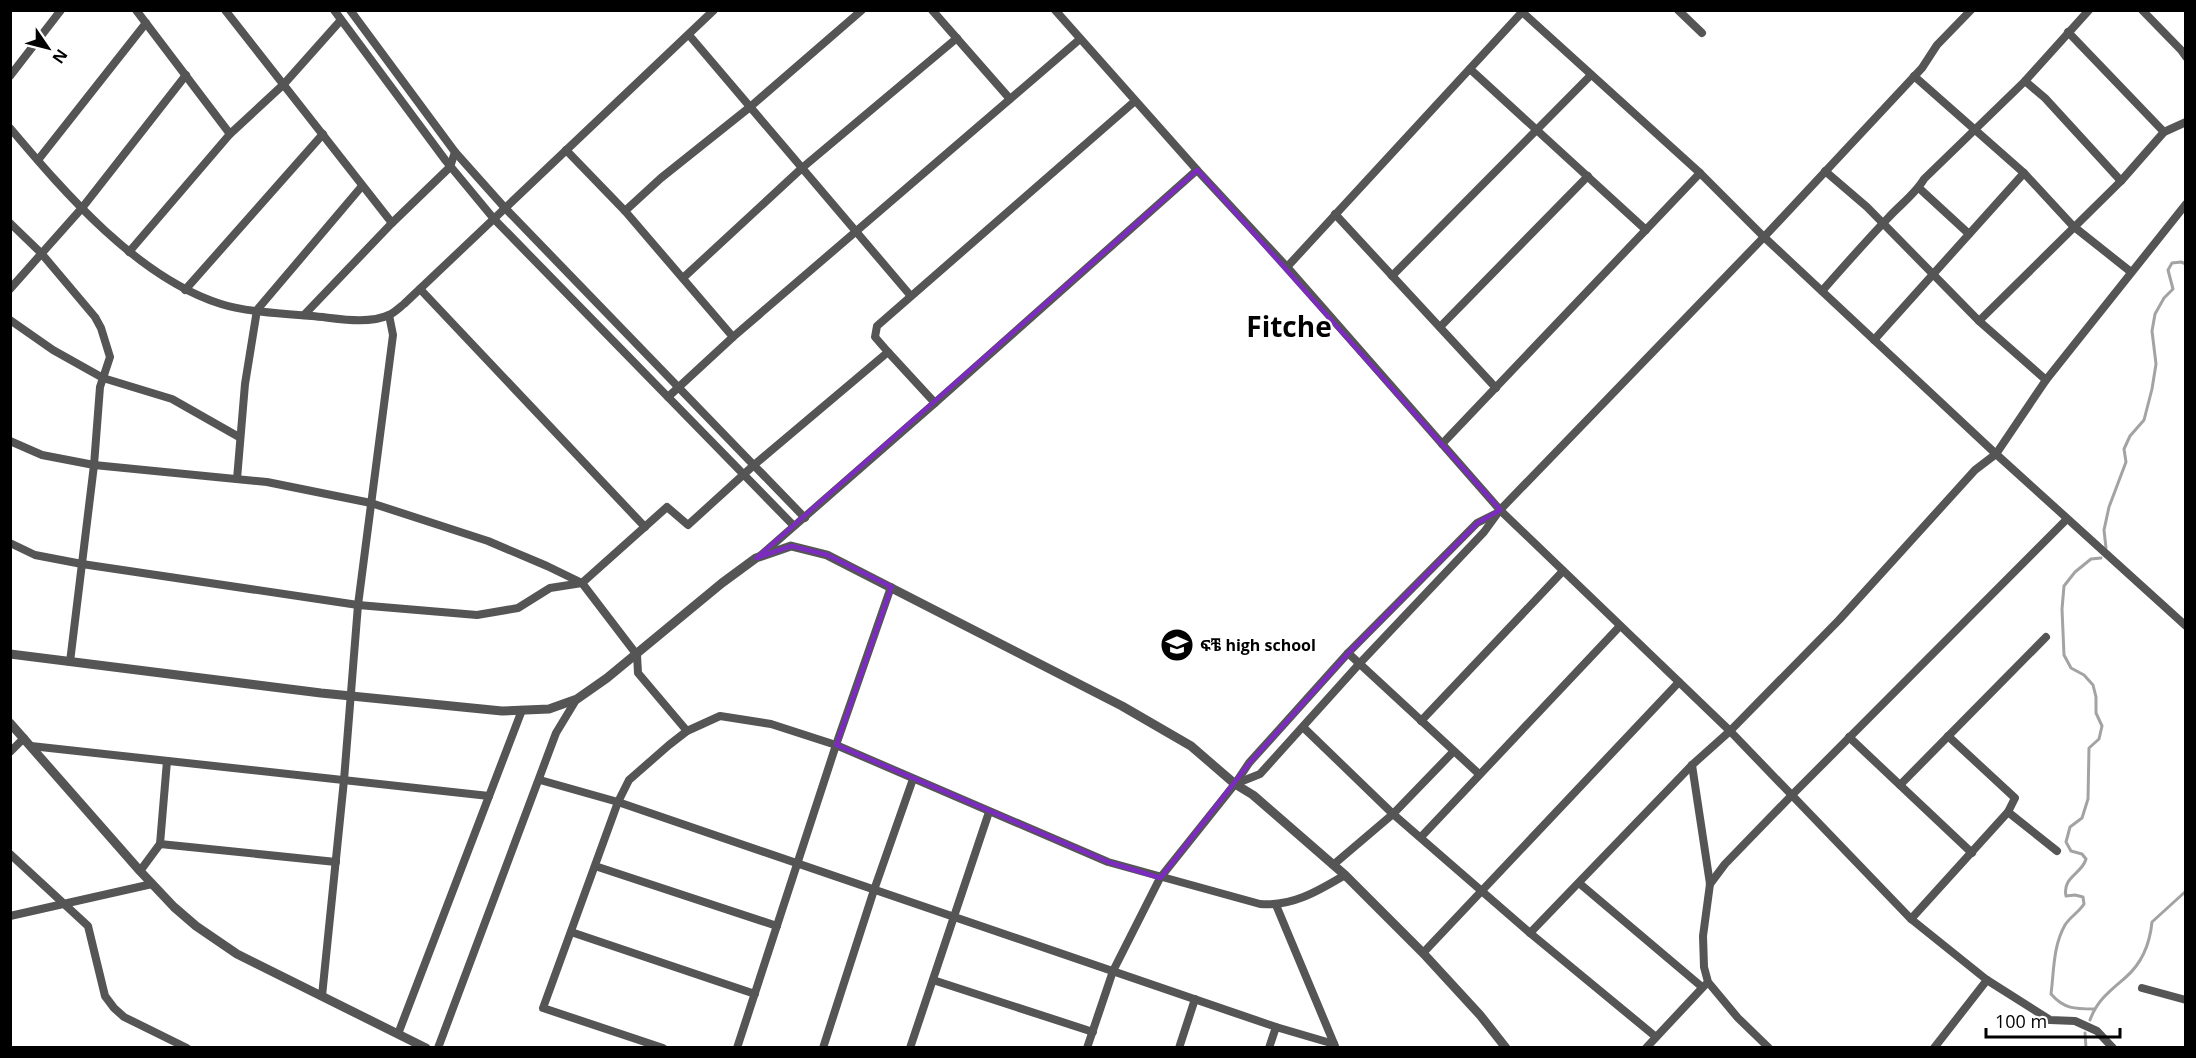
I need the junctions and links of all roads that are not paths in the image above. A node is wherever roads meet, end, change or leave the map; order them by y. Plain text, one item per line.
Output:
1 (61, 10) edge
2 (136, 10) edge
3 (225, 10) edge
4 (334, 10) edge
5 (350, 10) edge
6 (714, 10) edge
7 (862, 10) edge
8 (932, 10) edge
9 (1055, 10) edge
10 (1678, 10) edge
11 (1971, 10) edge
12 (2089, 10) edge
13 (2142, 10) edge
14 (1522, 11) edge
15 (341, 20) junction
16 (146, 22) junction
17 (2068, 32) junction
18 (1702, 33) dead end
19 (689, 35) junction
20 (957, 38) junction
21 (1080, 39) junction
22 (2186, 57) edge
23 (1470, 69) junction
24 (10, 75) edge
25 (186, 75) junction
26 (1591, 75) junction
27 (1914, 76) junction
28 (2025, 81) junction
29 (284, 84) junction
30 (1010, 99) junction
31 (1135, 101) junction
32 (750, 107) junction
33 (2186, 122) edge
34 (10, 128) edge
35 (1974, 129) junction
36 (1537, 130) junction
37 (2164, 132) junction
38 (230, 134) junction
39 (323, 134) junction
40 (566, 150) junction
41 (455, 152) junction
42 (38, 160) junction
43 (450, 167) junction
44 (802, 168) junction
45 (1197, 170) junction
46 (1825, 171) junction
47 (1700, 173) junction
48 (2024, 173) junction
49 (1588, 176) junction
50 (2121, 181) junction
51 (362, 186) junction
52 (1919, 188) junction
53 (2186, 204) edge
54 (82, 208) junction
55 (505, 208) junction
56 (625, 212) junction
57 (1335, 214) junction
58 (494, 219) junction
59 (10, 223) edge
60 (392, 223) junction
61 (1883, 223) junction
62 (2073, 226) junction
63 (1646, 230) junction
64 (856, 232) junction
65 (1969, 234) junction
66 (1764, 237) junction
67 (129, 252) junction
68 (40, 253) junction
69 (1287, 267) junction
70 (2131, 272) junction
71 (1933, 273) junction
72 (1392, 276) junction
73 (683, 278) junction
74 (10, 289) edge
75 (420, 289) junction
76 (185, 290) junction
77 (1822, 291) junction
78 (910, 295) junction
79 (257, 310) junction
80 (304, 315) junction
81 (389, 315) junction
82 (10, 320) edge
83 (1979, 321) junction
84 (1440, 327) junction
85 (733, 337) junction
86 (1874, 340) junction
87 (888, 352) junction
88 (103, 378) junction
89 (2046, 380) junction
90 (679, 387) junction
91 (1496, 388) junction
92 (668, 397) junction
93 (935, 403) junction
94 (239, 437) junction
95 (10, 441) edge
96 (1442, 444) junction
97 (1996, 454) junction
98 (94, 465) junction
99 (754, 465) junction
100 (744, 475) junction
101 (237, 479) junction
102 (371, 503) junction
103 (1500, 510) junction
104 (805, 518) junction
105 (2067, 519) junction
106 (645, 526) junction
107 (794, 526) junction
108 (10, 543) edge
109 (756, 558) junction
110 (82, 564) junction
111 (1563, 571) junction
112 (582, 583) junction
113 (891, 587) junction
114 (358, 605) junction
115 (1620, 626) junction
116 (2186, 626) edge
117 (2046, 637) dead end
118 (1348, 653) junction
119 (10, 654) edge
120 (637, 655) junction
121 (70, 662) junction
122 (1360, 663) junction
123 (1679, 682) junction
124 (350, 695) junction
125 (576, 700) junction
126 (522, 710) junction
127 (1421, 721) junction
128 (10, 723) edge
129 (1304, 728) junction
130 (687, 731) junction
131 (1730, 731) junction
132 (1948, 736) junction
133 (1849, 737) junction
134 (28, 742) junction
135 (836, 745) junction
136 (10, 752) edge
137 (1454, 752) junction
138 (167, 761) junction
139 (1692, 765) junction
140 (1479, 774) junction
141 (913, 779) junction
142 (344, 780) junction
143 (540, 780) junction
144 (1235, 784) junction
145 (1900, 785) junction
146 (1792, 795) junction
147 (489, 796) junction
148 (618, 802) junction
149 (989, 812) junction
150 (2008, 812) junction
151 (1393, 814) junction
152 (1421, 837) junction
153 (160, 844) junction
154 (2058, 851) dead end
155 (1972, 853) junction
156 (10, 854) edge
157 (336, 862) junction
158 (797, 863) junction
159 (1333, 865) junction
160 (595, 866) junction
161 (140, 871) junction
162 (1345, 875) junction
163 (1160, 878) junction
164 (1579, 883) junction
165 (152, 884) junction
166 (1710, 884) junction
167 (874, 890) junction
168 (1481, 891) junction
169 (64, 904) junction
170 (1276, 905) junction
171 (10, 916) edge
172 (955, 916) junction
173 (1911, 919) junction
174 (777, 926) junction
175 (571, 932) junction
176 (1530, 933) junction
177 (1423, 953) junction
178 (1113, 971) junction
179 (933, 980) junction
180 (1987, 980) junction
181 (1705, 985) junction
182 (2142, 988) dead end
183 (755, 994) junction
184 (322, 996) junction
185 (1195, 999) junction
186 (2186, 1000) edge
187 (1276, 1027) junction
188 (1093, 1032) junction
189 (398, 1034) junction
190 (1656, 1037) junction
191 (1335, 1046) edge
192 (187, 1047) edge
193 (426, 1047) edge
194 (438, 1047) edge
195 (663, 1047) edge
196 (737, 1047) edge
197 (823, 1047) edge
198 (912, 1047) edge
199 (1088, 1047) edge
200 (1179, 1047) edge
201 (1269, 1047) edge
202 (1506, 1047) edge
203 (1646, 1047) edge
204 (1769, 1047) edge
205 (1934, 1047) edge
206 (2113, 1047) edge

1 - 24 street
2 - 16 street
3 - 29 street
4 - 15 street
5 - 41 street
6 - 19 street
7 - 32 street
8 - 20 street
9 - 21 street
10 - 18 street
11 - 27 street
12 - 17 street
13 - 22 street
14 - 23 street
14 - 26 street
15 - 29 street
15 - 43 street
16 - 25 street
16 - 42 street
17 - 28 street
17 - 37 street
19 - 32 street
19 - 40 street
20 - 30 street
20 - 44 street
21 - 30 street
21 - 31 street
23 - 36 street
23 - 57 street
25 - 38 street
25 - 54 street
26 - 36 street
26 - 47 street
27 - 35 street
27 - 46 street
28 - 35 street
28 - 50 street
29 - 38 street
29 - 39 street
30 - 64 street
31 - 45 street
31 - 78 street
32 - 44 street
32 - 56 street
33 - 37 street
34 - 42 street
35 - 48 street
35 - 52 street
36 - 49 street
36 - 72 street
37 - 50 street
38 - 67 street
39 - 51 street
39 - 76 street
40 - 55 street
40 - 56 street
41 - 43 street
41 - 55 street
42 - 54 street
43 - 58 street
43 - 60 street
44 - 64 street
44 - 73 street
45 - 69 street
45 - 93 street
46 - 61 street
46 - 66 street
47 - 63 street
47 - 66 street
48 - 62 street
48 - 65 street
49 - 63 street
49 - 84 street
50 - 62 street
51 - 60 street
51 - 79 street
52 - 61 street
52 - 65 street
53 - 70 street
54 - 67 street
54 - 68 street
55 - 58 street
55 - 90 street
56 - 73 street
57 - 69 street
57 - 72 street
58 - 75 street
58 - 92 street
59 - 68 street
60 - 80 street
61 - 71 street
61 - 77 street
62 - 70 street
62 - 83 street
63 - 91 street
64 - 78 street
64 - 85 street
65 - 71 street
66 - 77 street
66 - 103 street
67 - 76 street
68 - 74 street
68 - 88 street
69 - 96 street
70 - 89 street
71 - 83 street
71 - 86 street
72 - 84 street
73 - 85 street
75 - 81 street
75 - 106 street
76 - 79 street
77 - 86 street
78 - 87 street
79 - 80 street
79 - 94 street
80 - 81 street
81 - 102 street
82 - 88 street
83 - 89 street
84 - 91 street
85 - 90 street
86 - 97 street
87 - 93 street
87 - 99 street
88 - 94 street
88 - 98 street
89 - 97 street
90 - 92 street
90 - 99 street
91 - 96 street
92 - 100 street
93 - 104 street
94 - 101 street
95 - 98 street
96 - 103 street
97 - 105 street
97 - 131 street
98 - 101 street
98 - 110 street
99 - 100 street
99 - 104 street
100 - 106 street
100 - 107 street
101 - 102 street
102 - 112 street
102 - 114 street
103 - 111 street
103 - 118 street
103 - 122 street
104 - 107 street
105 - 116 street
105 - 133 street
106 - 112 street
107 - 109 street
108 - 110 street
109 - 113 street
109 - 120 street
110 - 114 street
110 - 121 street
111 - 115 street
111 - 127 street
112 - 114 street
112 - 120 street
113 - 135 street
113 - 144 street
114 - 124 street
115 - 123 street
115 - 140 street
117 - 132 street
118 - 122 street
118 - 144 street
119 - 121 street
120 - 125 street
120 - 130 street
121 - 124 street
122 - 127 street
122 - 129 street
123 - 131 street
123 - 168 street
124 - 126 street
124 - 142 street
125 - 126 street
125 - 143 street
126 - 147 street
127 - 137 street
128 - 134 street
129 - 144 street
129 - 151 street
130 - 135 street
130 - 148 street
131 - 139 street
131 - 146 street
132 - 145 street
132 - 150 street
133 - 145 street
133 - 146 street
134 - 136 street
134 - 138 street
134 - 161 street
135 - 141 street
135 - 158 street
137 - 140 street
137 - 151 street
138 - 142 street
138 - 153 street
139 - 164 street
139 - 166 street
140 - 152 street
141 - 149 street
141 - 167 street
142 - 147 street
142 - 157 street
143 - 148 street
143 - 194 street
144 - 159 street
144 - 163 street
145 - 155 street
146 - 166 street
146 - 173 street
147 - 189 street
148 - 158 street
148 - 160 street
149 - 163 street
149 - 172 street
150 - 154 street
150 - 155 street
151 - 152 street
151 - 159 street
152 - 168 street
153 - 157 street
153 - 161 street
155 - 173 street
156 - 169 street
157 - 184 street
158 - 167 street
158 - 174 street
159 - 162 street
160 - 174 street
160 - 175 street
161 - 165 street
162 - 170 street
162 - 177 street
163 - 170 street
163 - 178 street
164 - 176 street
164 - 181 street
165 - 169 street
165 - 184 street
166 - 181 street
167 - 172 street
167 - 197 street
168 - 176 street
168 - 177 street
169 - 171 street
169 - 192 street
170 - 191 street
172 - 178 street
172 - 179 street
173 - 180 street
174 - 183 street
175 - 183 street
175 - 195 street
176 - 190 street
177 - 202 street
178 - 185 street
178 - 188 street
179 - 188 street
179 - 198 street
180 - 205 street
180 - 206 street
181 - 190 street
181 - 204 street
182 - 186 street
183 - 196 street
184 - 189 street
185 - 187 street
185 - 200 street
187 - 191 street
187 - 201 street
188 - 199 street
189 - 193 street
190 - 203 street

